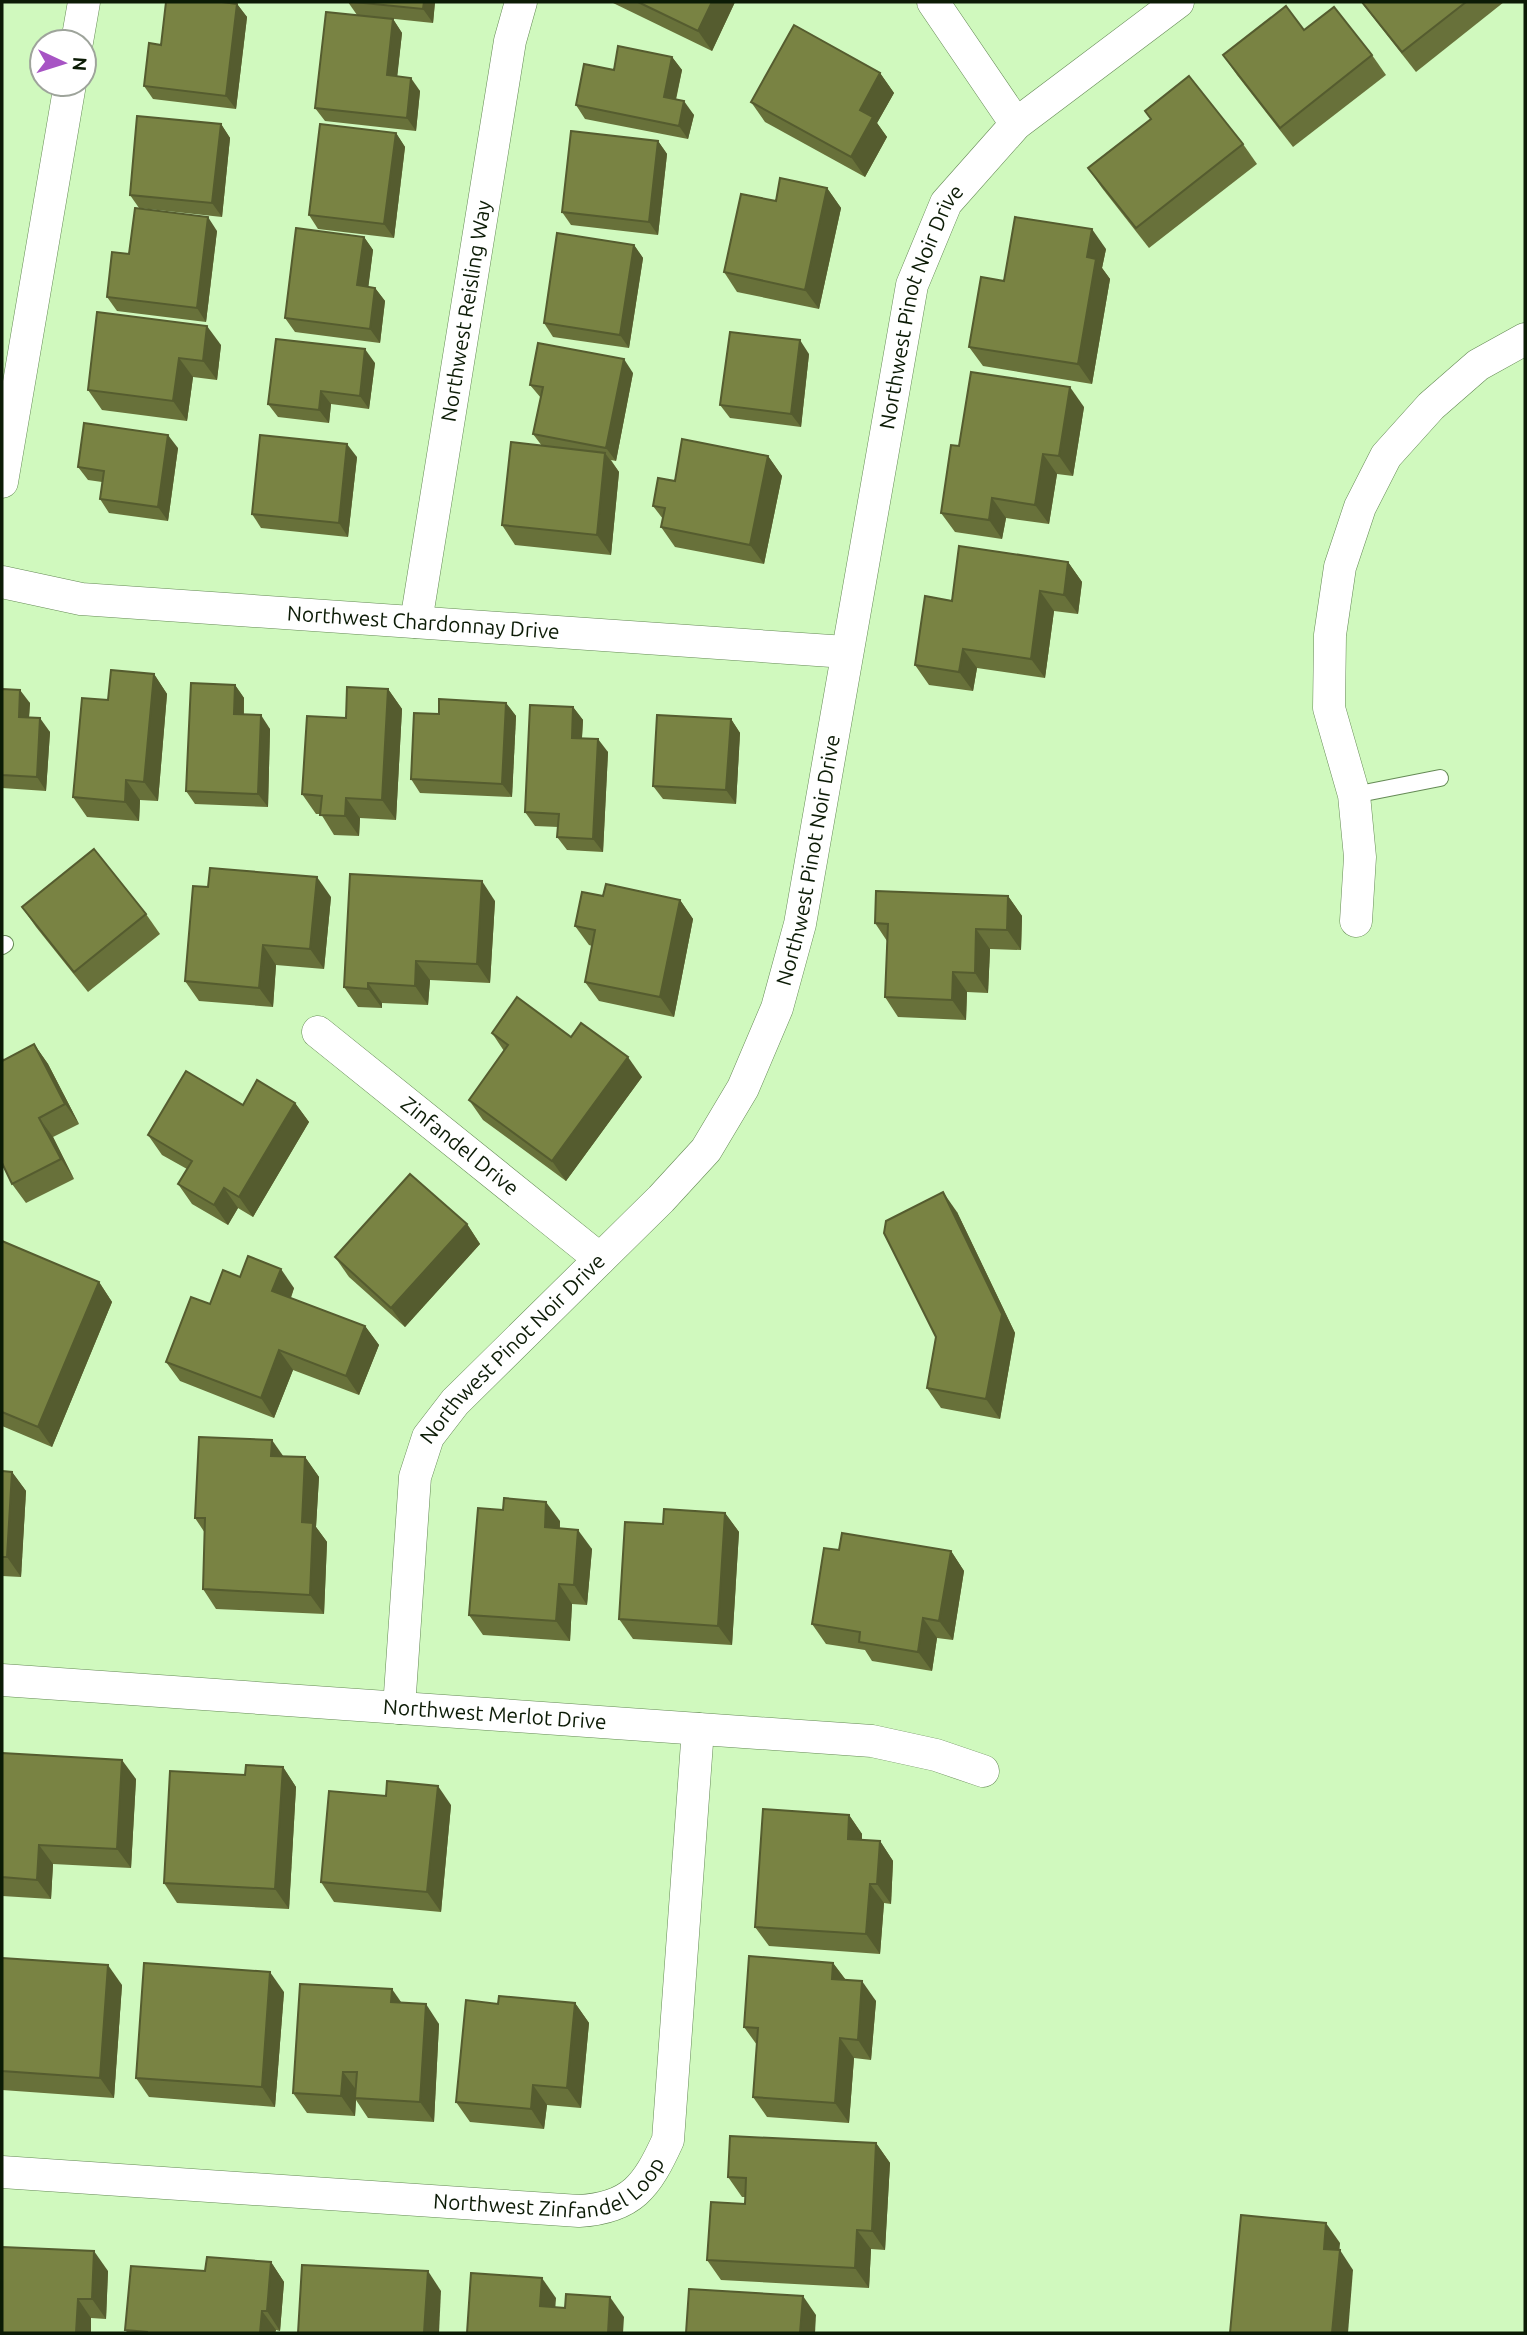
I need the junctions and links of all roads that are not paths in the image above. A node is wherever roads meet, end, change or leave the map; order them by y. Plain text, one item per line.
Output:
1 (84, 2) edge
2 (521, 2) edge
3 (933, 2) edge
4 (1178, 2) edge
5 (79, 28) edge
6 (68, 98) edge
7 (1016, 124) junction
8 (1525, 339) edge
9 (2, 482) edge
10 (2, 582) edge
11 (416, 622) junction
12 (846, 653) junction
13 (1440, 778) dead end
14 (1354, 795) junction
15 (1356, 920) dead end
16 (318, 1032) dead end
17 (600, 1259) junction
18 (2, 1681) edge
19 (398, 1708) junction
20 (698, 1729) junction
21 (983, 1771) dead end
22 (2, 2172) edge

1 - 5 street
2 - 11 street, Northwest Reisling Way
3 - 7 street
4 - 7 street, Northwest Pinot Noir Drive
6 - 9 street
7 - 12 street, Northwest Pinot Noir Drive
8 - 14 street
10 - 11 street, Northwest Chardonnay Drive
11 - 12 street, Northwest Chardonnay Drive
12 - 17 street, Northwest Pinot Noir Drive
13 - 14 lane
14 - 15 street
16 - 17 street, Zinfandel Drive
17 - 19 street, Northwest Pinot Noir Drive
18 - 19 street, Northwest Merlot Drive
19 - 20 street, Northwest Merlot Drive
20 - 21 street, Northwest Merlot Drive
20 - 22 street, Northwest Zinfandel Loop

